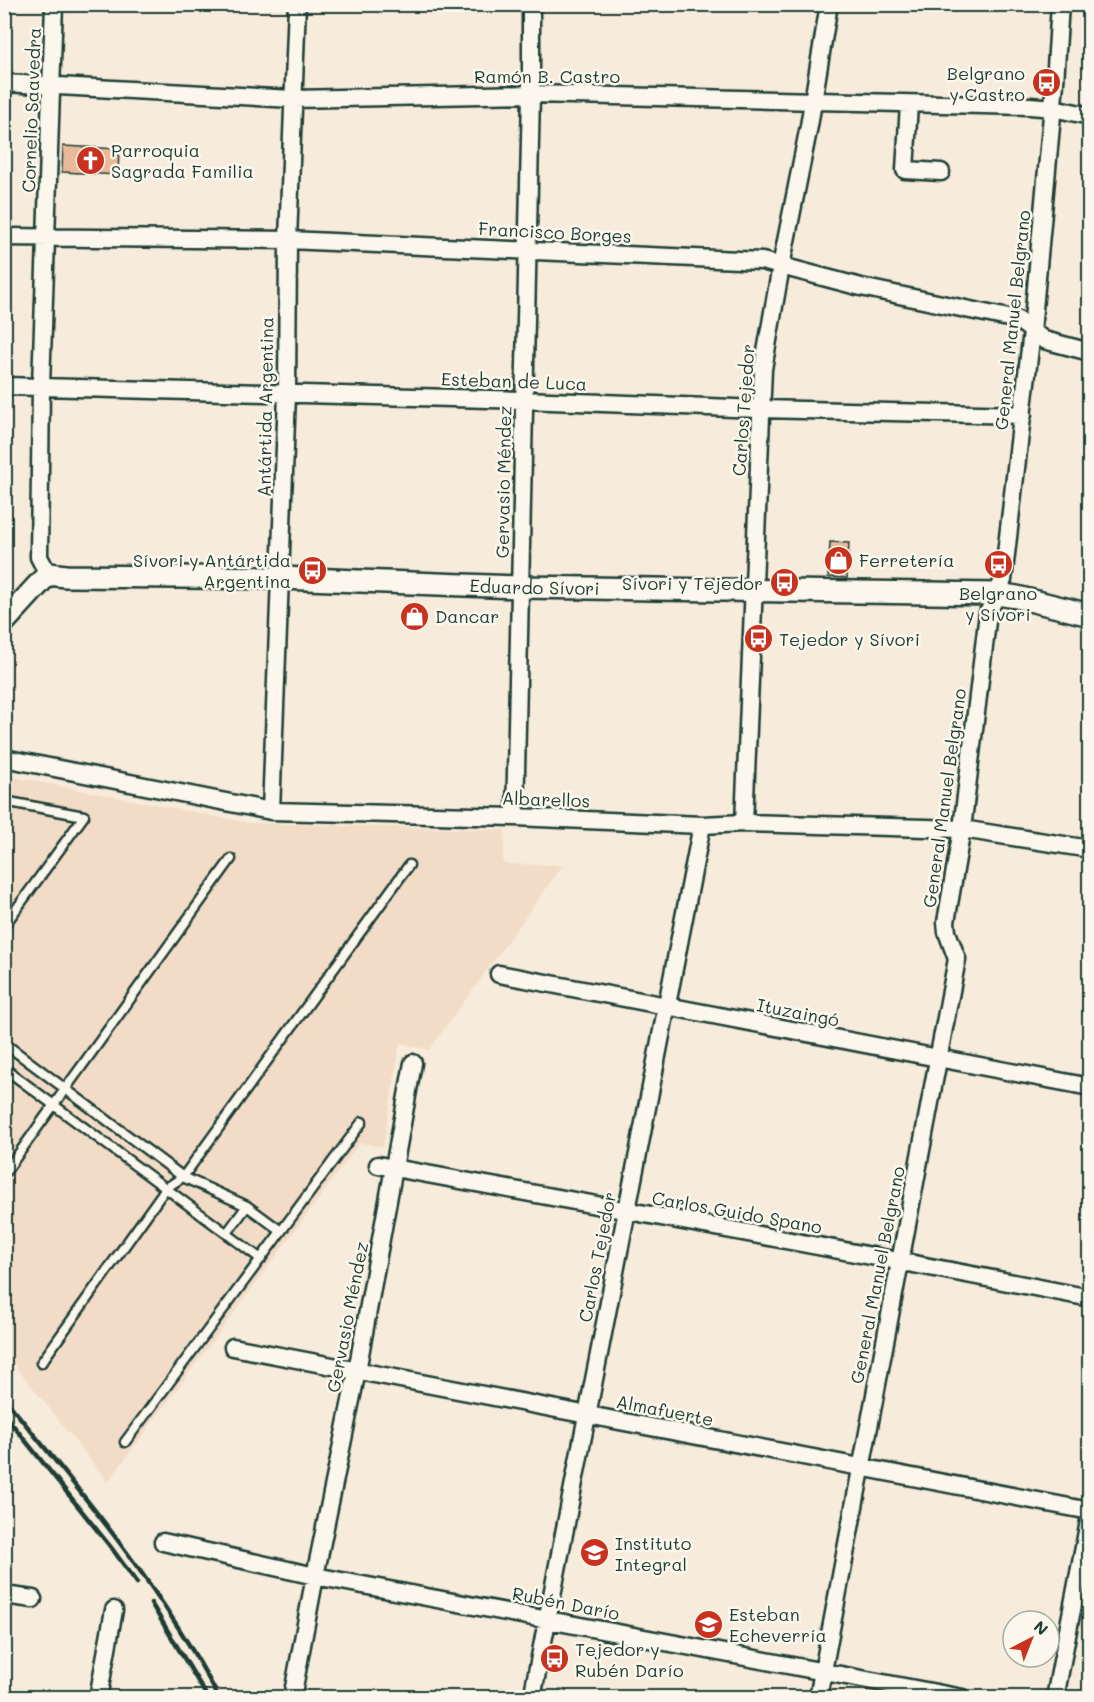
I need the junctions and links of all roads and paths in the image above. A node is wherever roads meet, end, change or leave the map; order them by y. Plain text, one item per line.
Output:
1 (54, 4) edge
2 (297, 4) edge
3 (531, 4) edge
4 (829, 4) edge
5 (1060, 4) edge
6 (4, 83) edge
7 (52, 85) junction
8 (531, 94) junction
9 (293, 99) junction
10 (812, 100) junction
11 (909, 104) junction
12 (1053, 108) junction
13 (1089, 116) edge
14 (941, 172) dead end
15 (4, 237) edge
16 (46, 238) junction
17 (288, 240) junction
18 (527, 250) junction
19 (781, 266) junction
20 (1032, 331) junction
21 (1089, 352) edge
22 (4, 386) edge
23 (41, 386) junction
24 (287, 395) junction
25 (524, 400) junction
26 (760, 409) junction
27 (1023, 415) junction
28 (48, 574) junction
29 (280, 579) junction
30 (520, 587) junction
31 (753, 591) junction
32 (997, 594) junction
33 (1089, 615) edge
34 (4, 622) edge
35 (4, 758) edge
36 (4, 801) edge
37 (271, 811) junction
38 (516, 817) junction
39 (744, 823) junction
40 (702, 825) junction
41 (963, 829) junction
42 (1089, 849) edge
43 (231, 859) dead end
44 (409, 865) dead end
45 (4, 926) edge
46 (499, 974) dead end
47 (666, 1007) junction
48 (4, 1043) edge
49 (937, 1059) junction
50 (413, 1063) dead end
51 (4, 1068) edge
52 (1089, 1087) edge
53 (65, 1089) junction
54 (54, 1105) junction
55 (362, 1122) dead end
56 (387, 1166) junction
57 (4, 1174) edge
58 (183, 1177) junction
59 (166, 1188) junction
60 (247, 1206) junction
61 (626, 1212) junction
62 (281, 1231) junction
63 (226, 1233) junction
64 (261, 1259) junction
65 (901, 1260) junction
66 (1089, 1298) edge
67 (233, 1347) dead end
68 (41, 1362) dead end
69 (357, 1371) junction
70 (586, 1415) junction
71 (125, 1442) dead end
72 (861, 1468) junction
73 (1089, 1514) edge
74 (163, 1542) dead end
75 (315, 1576) junction
76 (4, 1595) edge
77 (33, 1599) dead end
78 (114, 1610) dead end
79 (547, 1619) junction
80 (823, 1671) junction
81 (98, 1698) edge
82 (292, 1698) edge
83 (531, 1698) edge
84 (818, 1698) edge
85 (963, 1698) edge
86 (1055, 1698) edge

1 - 7 street, Cornelio Saavedra
2 - 9 street, Antártida Argentina
3 - 8 street, Gervasio Méndez
4 - 10 street, Carlos Tejedor
5 - 12 street, General Manuel Belgrano
6 - 7 street, Ramón B. Castro
7 - 9 street, Ramón B. Castro
7 - 16 street, Cornelio Saavedra
8 - 9 street, Ramón B. Castro
8 - 10 street, Ramón B. Castro
8 - 18 street, Gervasio Méndez
9 - 17 street, Antártida Argentina
10 - 11 street, Ramón B. Castro
10 - 19 street, Carlos Tejedor
11 - 12 street, Ramón B. Castro
11 - 14 street
12 - 13 street, Ramón B. Castro
12 - 20 street, General Manuel Belgrano
15 - 16 street, Francisco Borges
16 - 17 street, Francisco Borges
16 - 23 street, Cornelio Saavedra
17 - 18 street, Francisco Borges
17 - 24 street, Antártida Argentina
18 - 19 street, Francisco Borges
18 - 25 street, Gervasio Méndez
19 - 20 street, Francisco Borges
19 - 26 street, Carlos Tejedor
20 - 21 street, Francisco Borges
20 - 27 street, General Manuel Belgrano
22 - 23 street, Esteban de Luca
23 - 24 street, Esteban de Luca
23 - 28 street, Cornelio Saavedra
24 - 25 street, Esteban de Luca
24 - 29 street, Antártida Argentina
25 - 26 street, Esteban de Luca
25 - 30 street, Gervasio Méndez
26 - 27 street, Esteban de Luca
26 - 31 street, Carlos Tejedor
27 - 32 street, General Manuel Belgrano
28 - 29 street, Eduardo Sívori
28 - 34 street
29 - 30 street, Eduardo Sívori
29 - 37 street, Antártida Argentina
30 - 31 street, Eduardo Sívori
30 - 38 street, Gervasio Méndez
31 - 32 street, Eduardo Sívori
31 - 39 street, Carlos Tejedor
32 - 33 street, Eduardo Sívori
32 - 41 street, General Manuel Belgrano
35 - 37 street, Albarellos
36 - 45 lane
37 - 38 street, Albarellos
38 - 40 street, Albarellos
39 - 40 street, Albarellos
39 - 41 street, Albarellos
40 - 47 street, Carlos Tejedor
41 - 42 street, Albarellos
41 - 49 street, General Manuel Belgrano
43 - 53 lane
44 - 58 lane
46 - 47 street, Ituzaingó
47 - 49 street, Ituzaingó
47 - 61 street, Carlos Tejedor
48 - 53 lane
49 - 52 street, Ituzaingó
49 - 65 street, General Manuel Belgrano
50 - 56 street, Gervasio Méndez
51 - 54 lane
53 - 54 lane
53 - 58 lane
54 - 57 lane
54 - 59 lane
55 - 62 lane
56 - 61 street, Carlos Guido Spano
56 - 69 street, Gervasio Méndez
58 - 59 lane
58 - 60 lane
59 - 63 lane
59 - 68 lane
60 - 62 lane
60 - 63 lane
61 - 65 street, Carlos Guido Spano
61 - 70 street, Carlos Tejedor
62 - 64 lane
63 - 64 lane
64 - 71 lane
65 - 66 street, Carlos Guido Spano
65 - 72 street, General Manuel Belgrano
67 - 69 street, Almafuerte
69 - 70 street, Almafuerte
69 - 75 street, Gervasio Méndez
70 - 72 street, Almafuerte
70 - 79 street, Carlos Tejedor
72 - 73 street, Almafuerte
72 - 80 street, General Manuel Belgrano
73 - 86 street
74 - 75 street, Rubén Darío
75 - 79 street, Rubén Darío
75 - 82 street, Gervasio Méndez
76 - 77 street
78 - 81 street
79 - 80 street, Rubén Darío
79 - 83 street, Carlos Tejedor
80 - 84 street, General Manuel Belgrano
80 - 85 street, Rubén Darío

